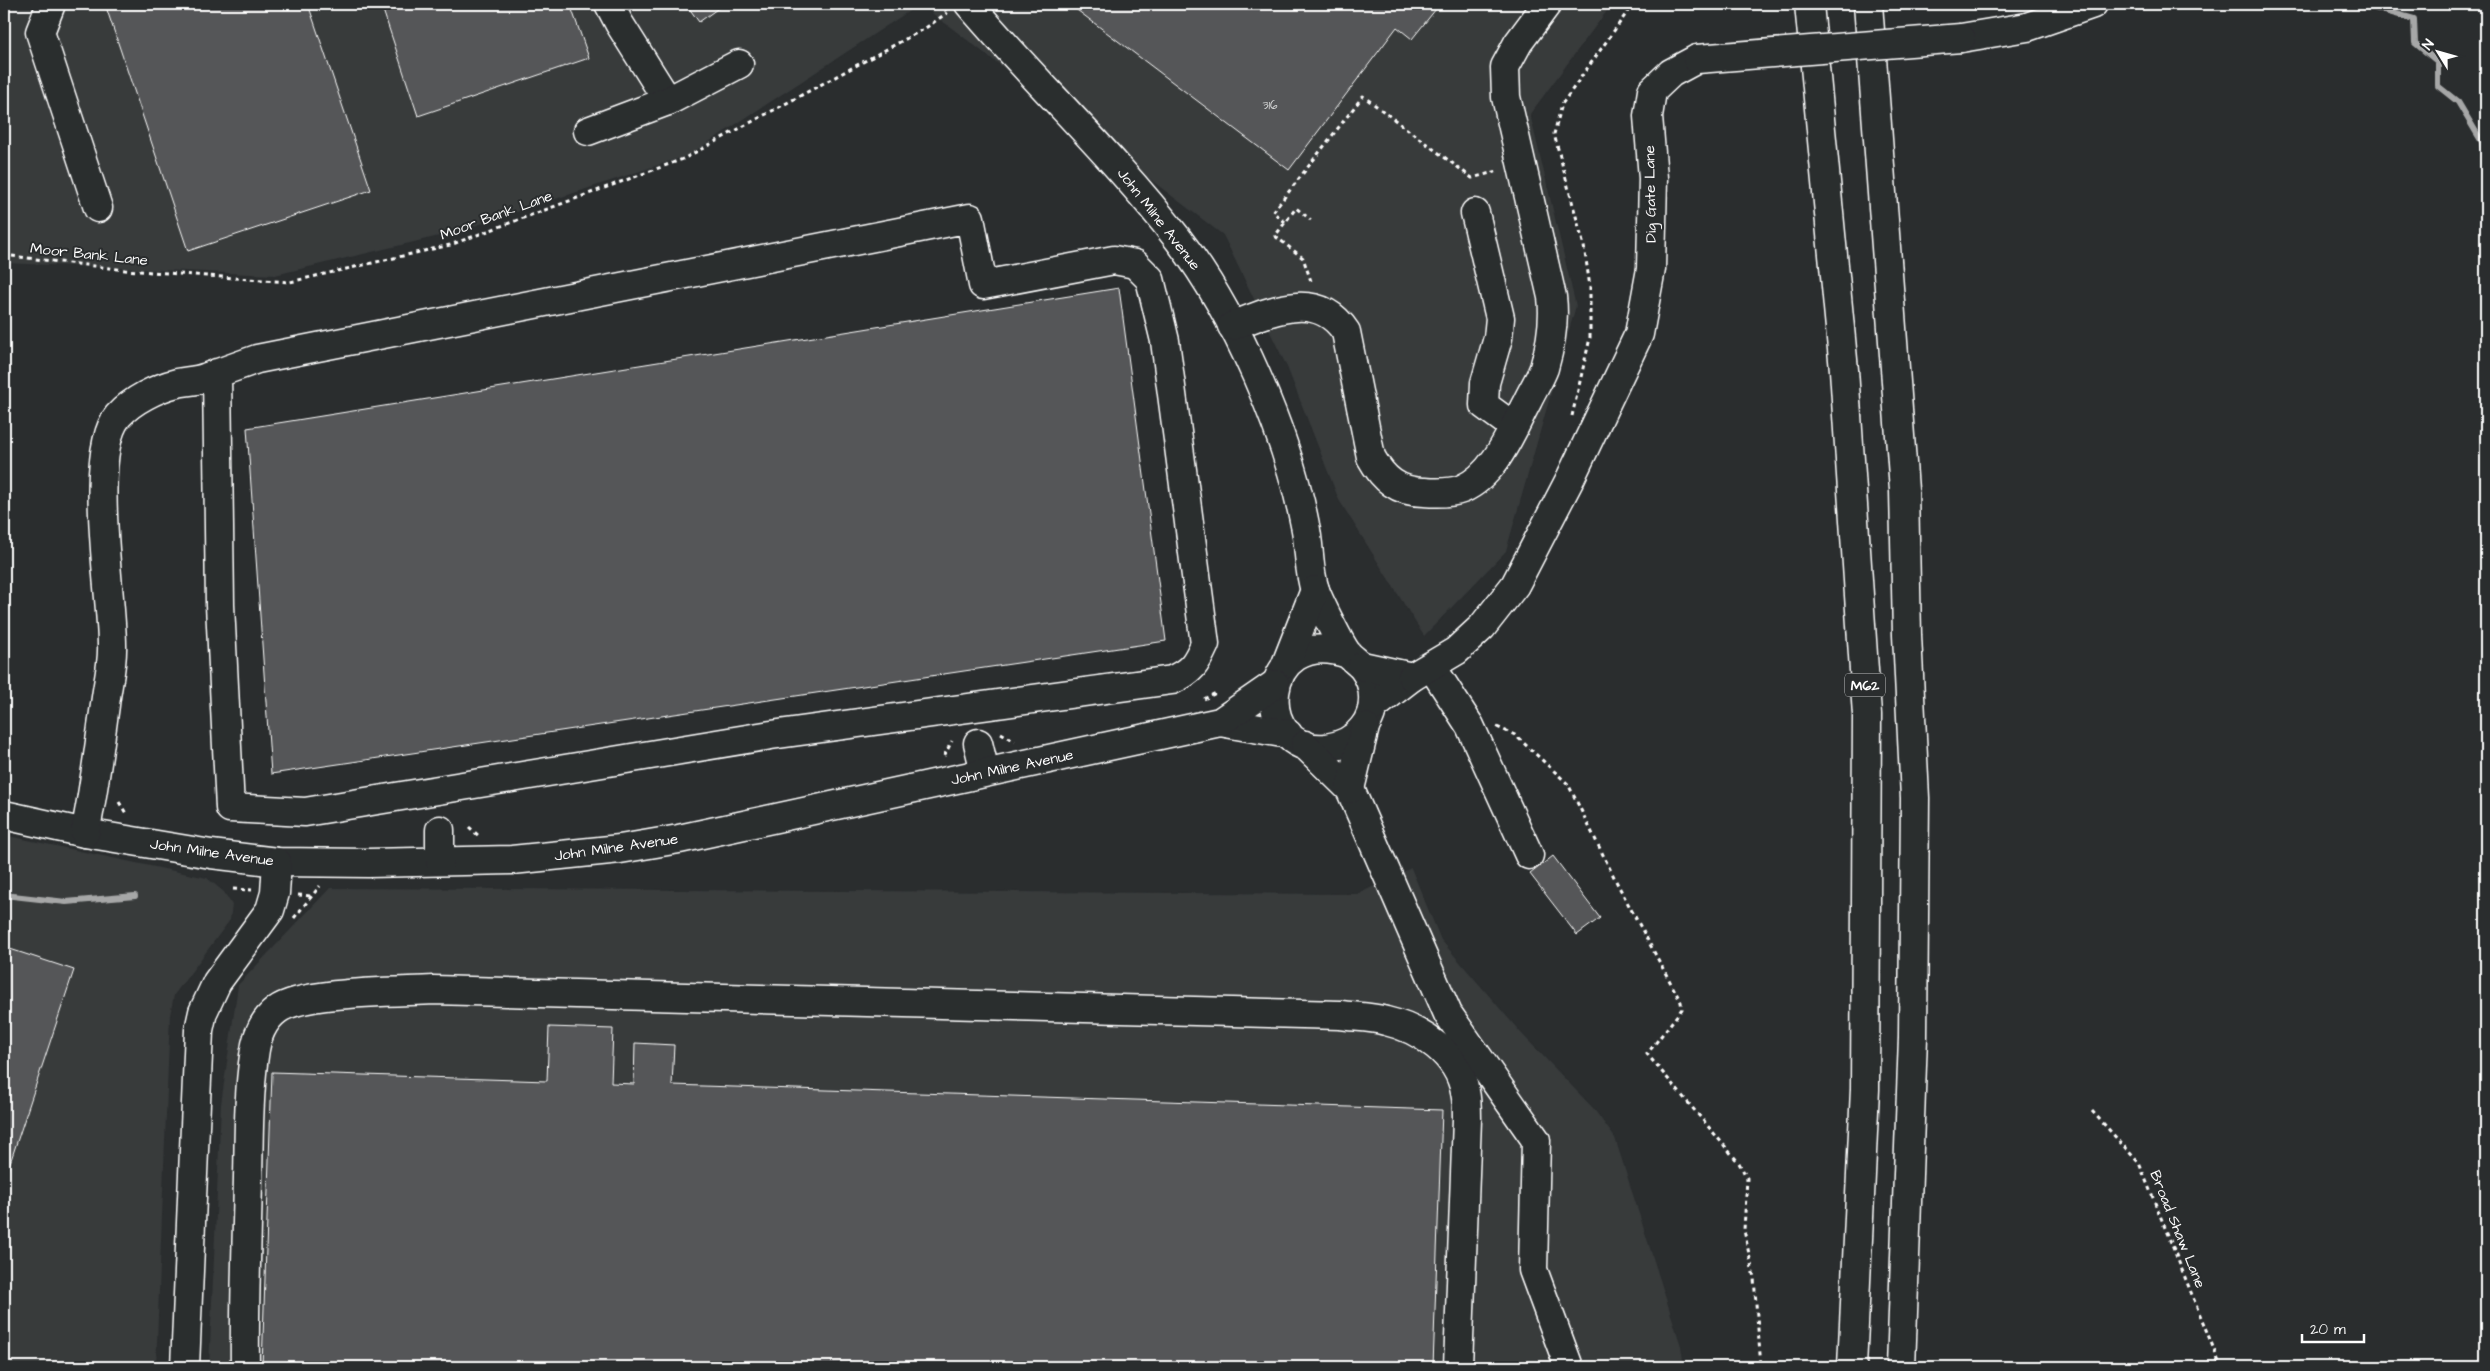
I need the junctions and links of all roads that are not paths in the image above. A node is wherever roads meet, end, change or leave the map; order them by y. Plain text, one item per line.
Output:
1 (52, 4) edge
2 (609, 4) edge
3 (1547, 4) edge
4 (1868, 4) edge
5 (2093, 4) edge
6 (1809, 5) edge
7 (962, 7) edge
8 (739, 64) dead end
9 (668, 101) junction
10 (588, 131) dead end
11 (98, 208) dead end
12 (1475, 213) dead end
13 (1232, 326) junction
14 (217, 373) junction
15 (1514, 427) junction
16 (1315, 590) junction
17 (1355, 660) junction
18 (1422, 672) junction
19 (1281, 674) junction
20 (1369, 717) junction
21 (1220, 722) junction
22 (977, 739) road end
23 (1297, 739) junction
24 (985, 772) junction
25 (1350, 789) junction
26 (4, 815) edge
27 (440, 830) dead end
28 (85, 833) junction
29 (1529, 855) dead end
30 (440, 861) junction
31 (277, 862) junction
32 (185, 1367) edge
33 (245, 1367) edge
34 (1458, 1367) edge
35 (1569, 1367) edge
36 (1852, 1367) edge
37 (1901, 1367) edge

1 - 11 main road
2 - 9 main road
3 - 15 main road
4 - 37 main road
5 - 18 main road, Dig Gate Lane, bridge
6 - 36 main road, M62
7 - 13 main road, John Milne Avenue
8 - 9 main road
9 - 10 main road
12 - 15 main road
13 - 15 main road
13 - 16 main road, John Milne Avenue
14 - 14 main road
14 - 28 main road
16 - 17 main road, John Milne Avenue
16 - 19 main road
17 - 18 main road
17 - 19 main road
17 - 20 main road
18 - 20 main road, Dig Gate Lane
18 - 29 main road
19 - 21 main road, John Milne Avenue
19 - 23 main road
20 - 23 main road
20 - 25 main road
21 - 23 main road, John Milne Avenue
21 - 24 main road, John Milne Avenue
22 - 24 main road
23 - 25 main road
24 - 30 main road, John Milne Avenue
25 - 35 main road
26 - 28 main road, John Milne Avenue
27 - 30 main road
28 - 31 main road, John Milne Avenue
30 - 31 main road, John Milne Avenue
31 - 32 main road
33 - 34 main road

